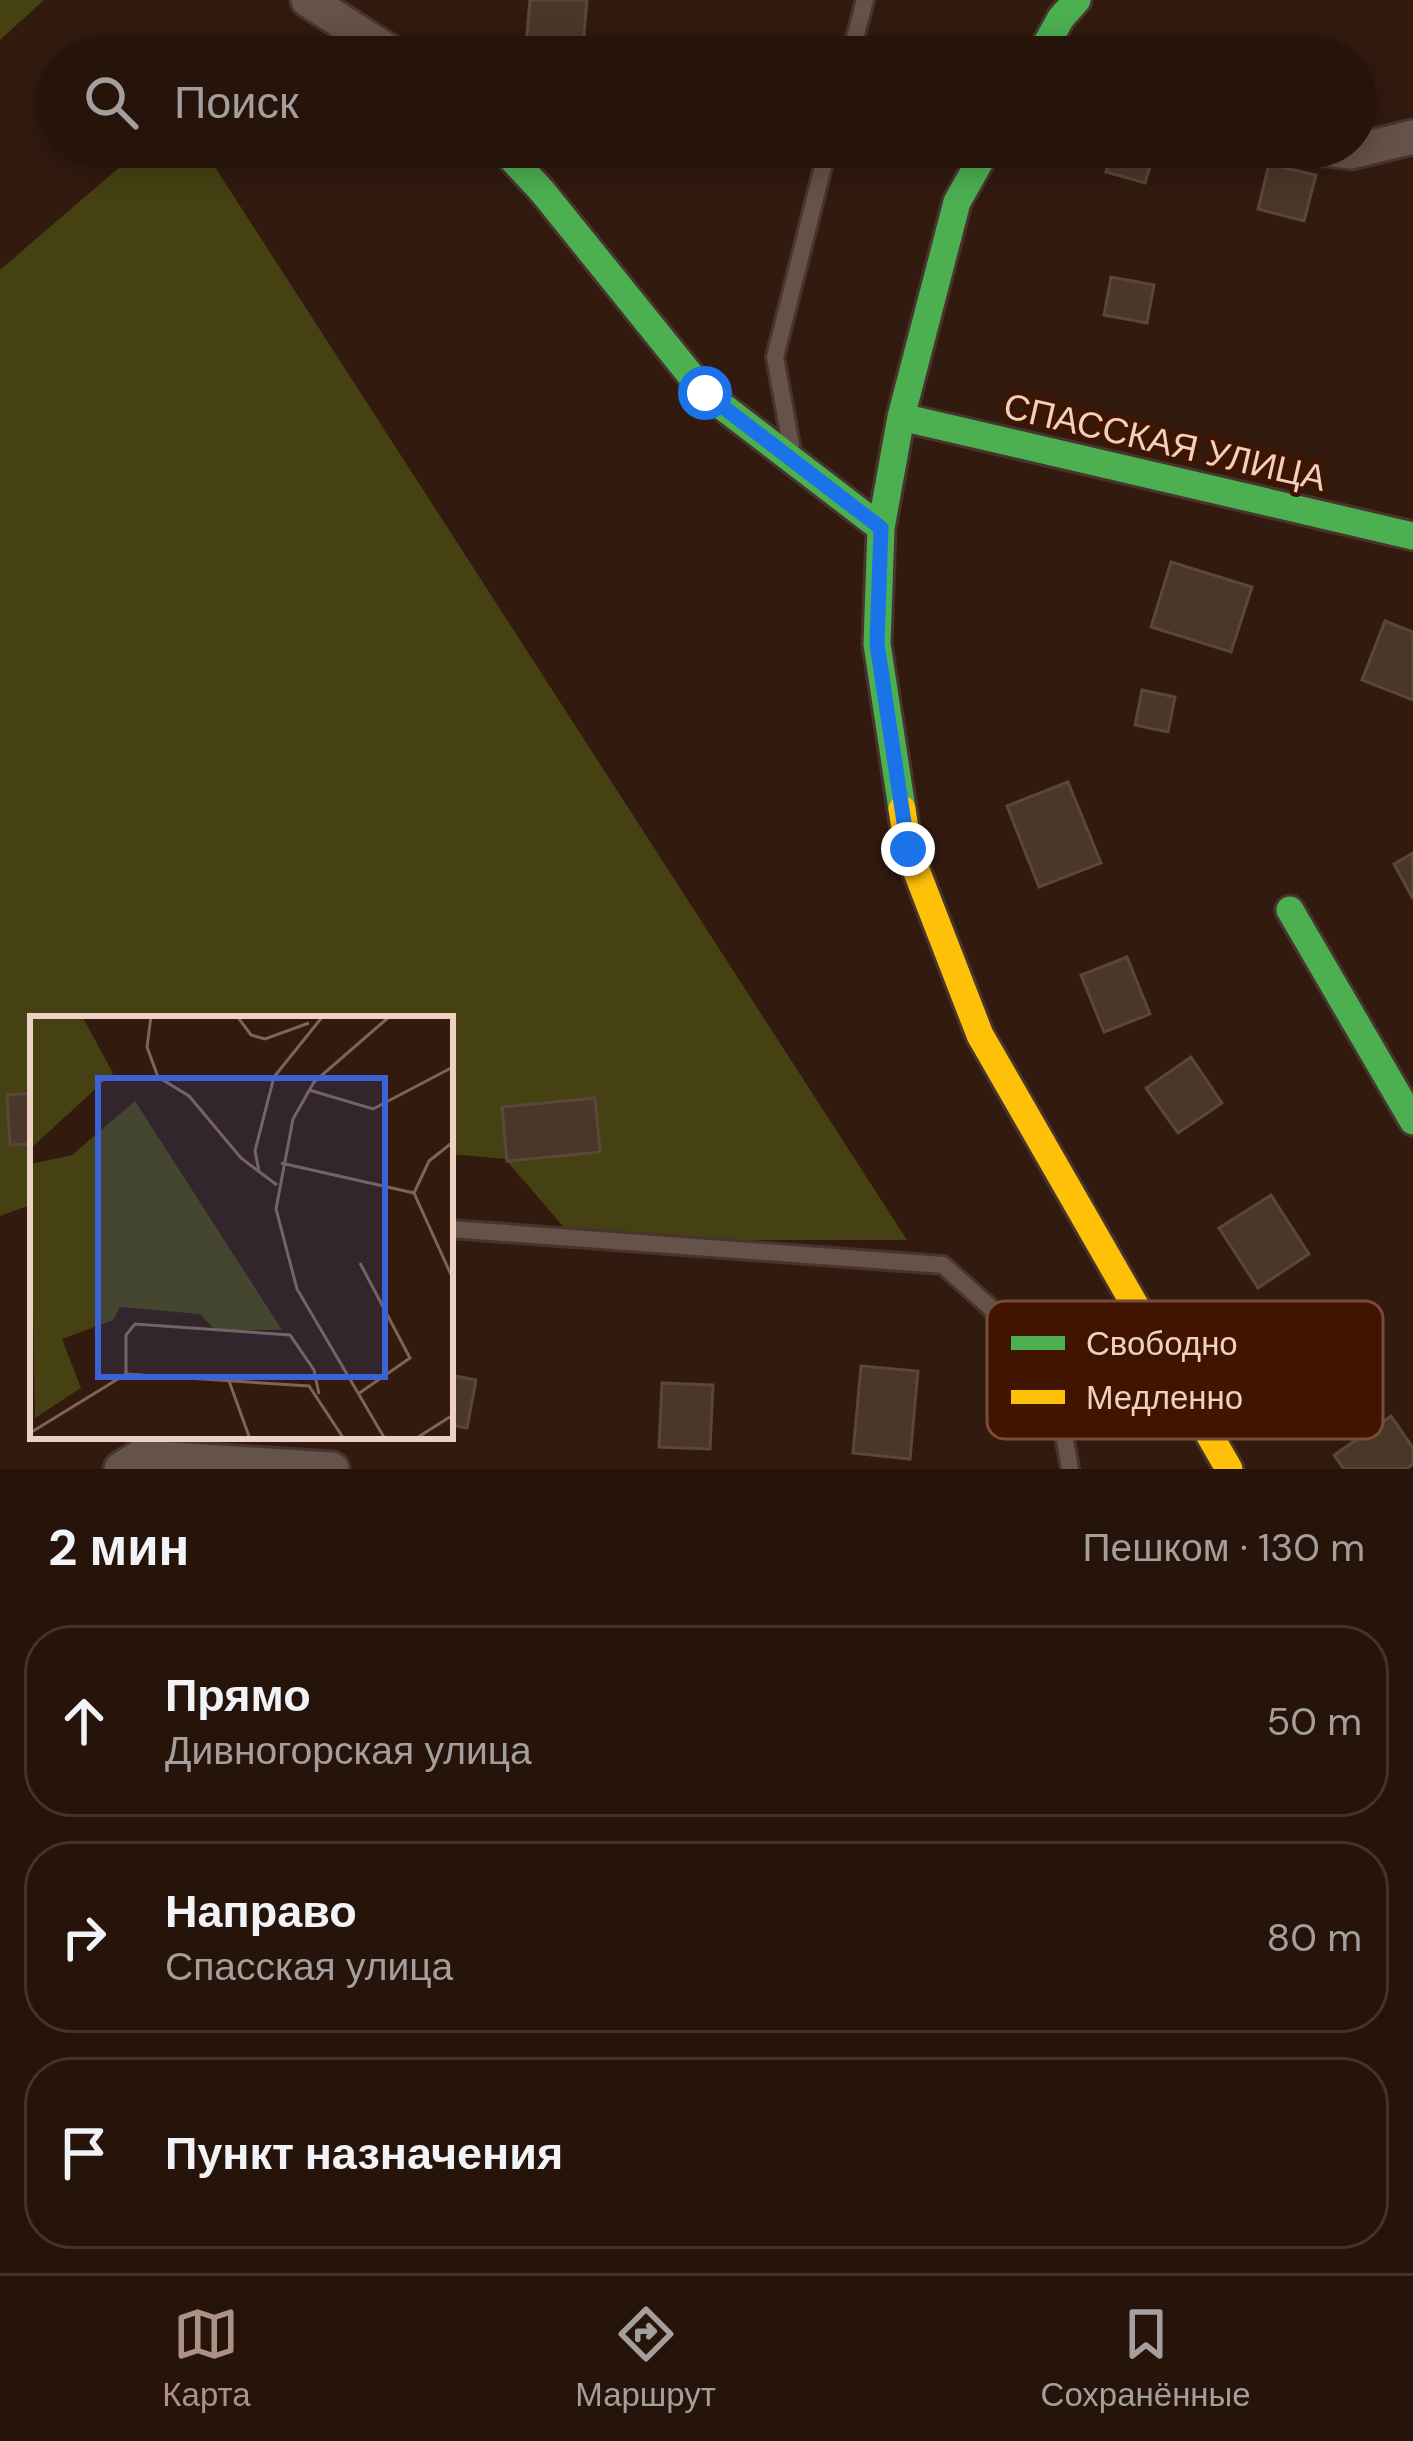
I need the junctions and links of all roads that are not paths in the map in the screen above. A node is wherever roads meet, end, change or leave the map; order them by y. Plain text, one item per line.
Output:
1 (308, 0) edge
2 (865, 0) edge
3 (1077, 0) edge
4 (365, 36) edge
5 (856, 36) edge
6 (1051, 36) edge
7 (1413, 137) edge
8 (1377, 146) edge
9 (521, 168) edge
10 (822, 168) edge
11 (976, 168) edge
12 (902, 417) junction
13 (793, 458) junction
14 (881, 528) junction
15 (1413, 536) edge
16 (1290, 910) dead end
17 (1413, 1121) edge
18 (453, 1229) edge
19 (1133, 1301) edge
20 (987, 1304) edge
21 (1065, 1439) edge
22 (1212, 1439) edge
23 (134, 1454) edge
24 (332, 1469) edge
25 (1070, 1469) edge
26 (1229, 1469) edge

1 - 4 street
2 - 5 lane
3 - 6 street
7 - 8 street
9 - 13 street
10 - 13 lane
11 - 12 street
12 - 14 street
12 - 15 street, СПАССКАЯ УЛИЦА
13 - 14 street
14 - 19 street
16 - 17 street
18 - 20 lane
21 - 25 lane
22 - 26 street
23 - 24 street

